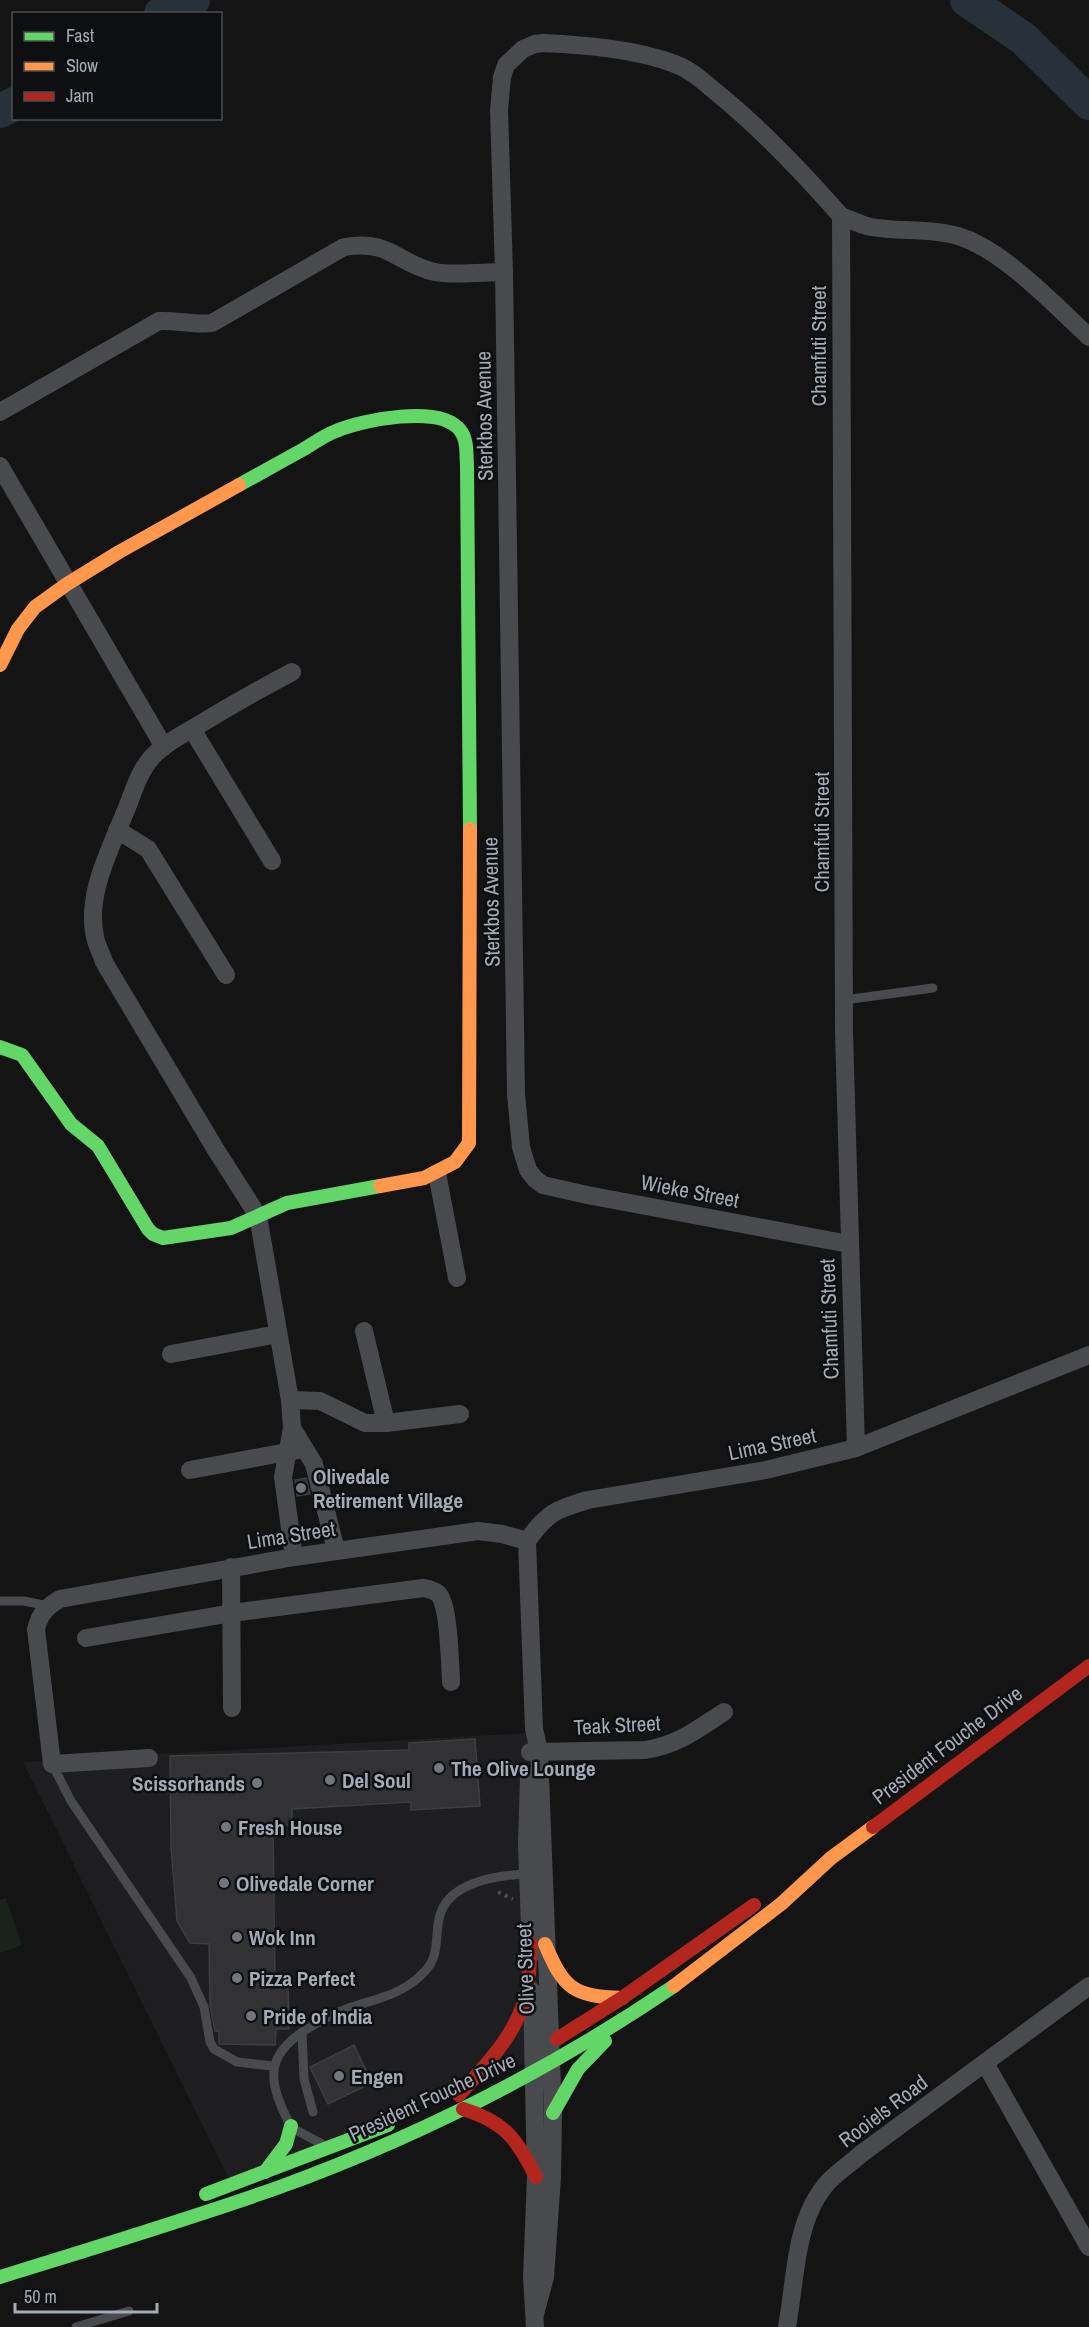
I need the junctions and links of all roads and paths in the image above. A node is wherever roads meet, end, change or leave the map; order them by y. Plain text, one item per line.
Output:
1 (841, 216) junction
2 (504, 272) junction
3 (1089, 337) edge
4 (0, 412) edge
5 (0, 466) edge
6 (67, 584) junction
7 (0, 665) edge
8 (292, 672) dead end
9 (192, 729) junction
10 (164, 747) junction
11 (117, 830) junction
12 (272, 861) dead end
13 (226, 975) dead end
14 (933, 988) dead end
15 (844, 999) junction
16 (0, 1047) edge
17 (528, 1170) joint
18 (437, 1173) junction
19 (258, 1216) junction
20 (849, 1244) junction
21 (457, 1278) dead end
22 (364, 1331) dead end
23 (278, 1334) junction
24 (171, 1354) dead end
25 (1089, 1355) edge
26 (290, 1400) junction
27 (460, 1414) dead end
28 (386, 1423) junction
29 (292, 1428) junction
30 (856, 1448) junction
31 (306, 1449) junction
32 (286, 1453) junction
33 (189, 1470) dead end
34 (526, 1541) junction
35 (336, 1550) junction
36 (294, 1557) junction
37 (231, 1567) junction
38 (0, 1601) edge
39 (48, 1606) junction
40 (232, 1612) junction
41 (86, 1638) dead end
42 (1089, 1666) edge
43 (451, 1682) dead end
44 (232, 1708) dead end
45 (724, 1712) dead end
46 (535, 1752) junction
47 (149, 1758) dead end
48 (52, 1764) junction
49 (831, 1858) junction
50 (529, 1874) junction
51 (478, 1882) junction
52 (530, 1906) junction
53 (538, 1944) junction
54 (1089, 1986) edge
55 (622, 1998) junction
56 (633, 2014) junction
57 (302, 2032) junction
58 (550, 2043) junction
59 (534, 2053) junction
60 (552, 2062) junction
61 (516, 2063) dead end
62 (985, 2063) junction
63 (273, 2066) junction
64 (534, 2072) junction
65 (497, 2074) dead end
66 (457, 2101) junction
67 (313, 2112) dead end
68 (553, 2113) junction
69 (405, 2118) dead end
70 (291, 2127) junction
71 (328, 2147) junction
72 (305, 2156) junction
73 (265, 2172) junction
74 (311, 2175) junction
75 (536, 2177) junction
76 (188, 2200) dead end
77 (1089, 2247) edge
78 (0, 2277) edge
79 (129, 2311) dead end
80 (535, 2321) edge
81 (76, 2327) edge
82 (787, 2327) edge

1 - 2 street, Sterkbos Avenue
1 - 3 street
1 - 15 street, Chamfuti Street
2 - 4 street
2 - 17 street, Sterkbos Avenue
5 - 6 street
6 - 7 street
6 - 10 street
6 - 18 street
8 - 9 street
9 - 10 street
9 - 12 street
10 - 11 street
11 - 13 street
11 - 19 street
14 - 15 lane
15 - 20 street, Chamfuti Street
16 - 19 street
17 - 20 street, Wieke Street
18 - 19 street
18 - 21 street
19 - 23 street
20 - 30 street, Chamfuti Street
22 - 28 street
23 - 24 street
23 - 26 street
25 - 30 street, Lima Street
26 - 28 street
26 - 29 street
27 - 28 street
29 - 31 street
29 - 32 street
30 - 34 street, Lima Street
31 - 32 street
31 - 35 street
32 - 33 street
32 - 36 street
34 - 35 street, Lima Street
34 - 46 street, Olive Street
35 - 36 street, Lima Street
36 - 37 street, Lima Street
37 - 39 street, Lima Street
37 - 40 street
38 - 39 lane
39 - 48 street
40 - 41 street
40 - 43 street
40 - 44 street
42 - 49 street, President Fouche Drive
45 - 46 street, Teak Street
46 - 50 street, Olive Street
46 - 53 street, Olive Street
47 - 48 street
48 - 63 lane
49 - 55 street, President Fouche Drive
49 - 56 street, President Fouche Drive
50 - 51 lane
50 - 52 street, Olive Street
51 - 52 path
51 - 57 lane
52 - 53 street, Olive Street
53 - 55 street
53 - 58 street, Olive Street
53 - 59 street, Olive Street
53 - 66 street
54 - 62 street, Rooiels Road
55 - 58 street, President Fouche Drive
56 - 60 street, President Fouche Drive
56 - 68 street
57 - 63 lane
57 - 67 lane
58 - 59 street, President Fouche Drive
58 - 60 street, Olive Street
59 - 61 street, President Fouche Drive
59 - 64 street, Olive Street
60 - 64 street, President Fouche Drive
60 - 68 street, Olive Street
62 - 77 street
62 - 82 street, Rooiels Road
63 - 70 lane
64 - 66 street, President Fouche Drive
64 - 75 street, Olive Street
65 - 66 street, President Fouche Drive
66 - 74 street, President Fouche Drive
66 - 75 street
68 - 80 street, Olive Street
69 - 71 street, President Fouche Drive
70 - 71 lane
70 - 72 lane
70 - 73 street
71 - 72 street, President Fouche Drive
72 - 73 street, President Fouche Drive
72 - 74 lane
73 - 76 street, President Fouche Drive
74 - 78 street, President Fouche Drive
75 - 80 street, Olive Street
79 - 81 lane

